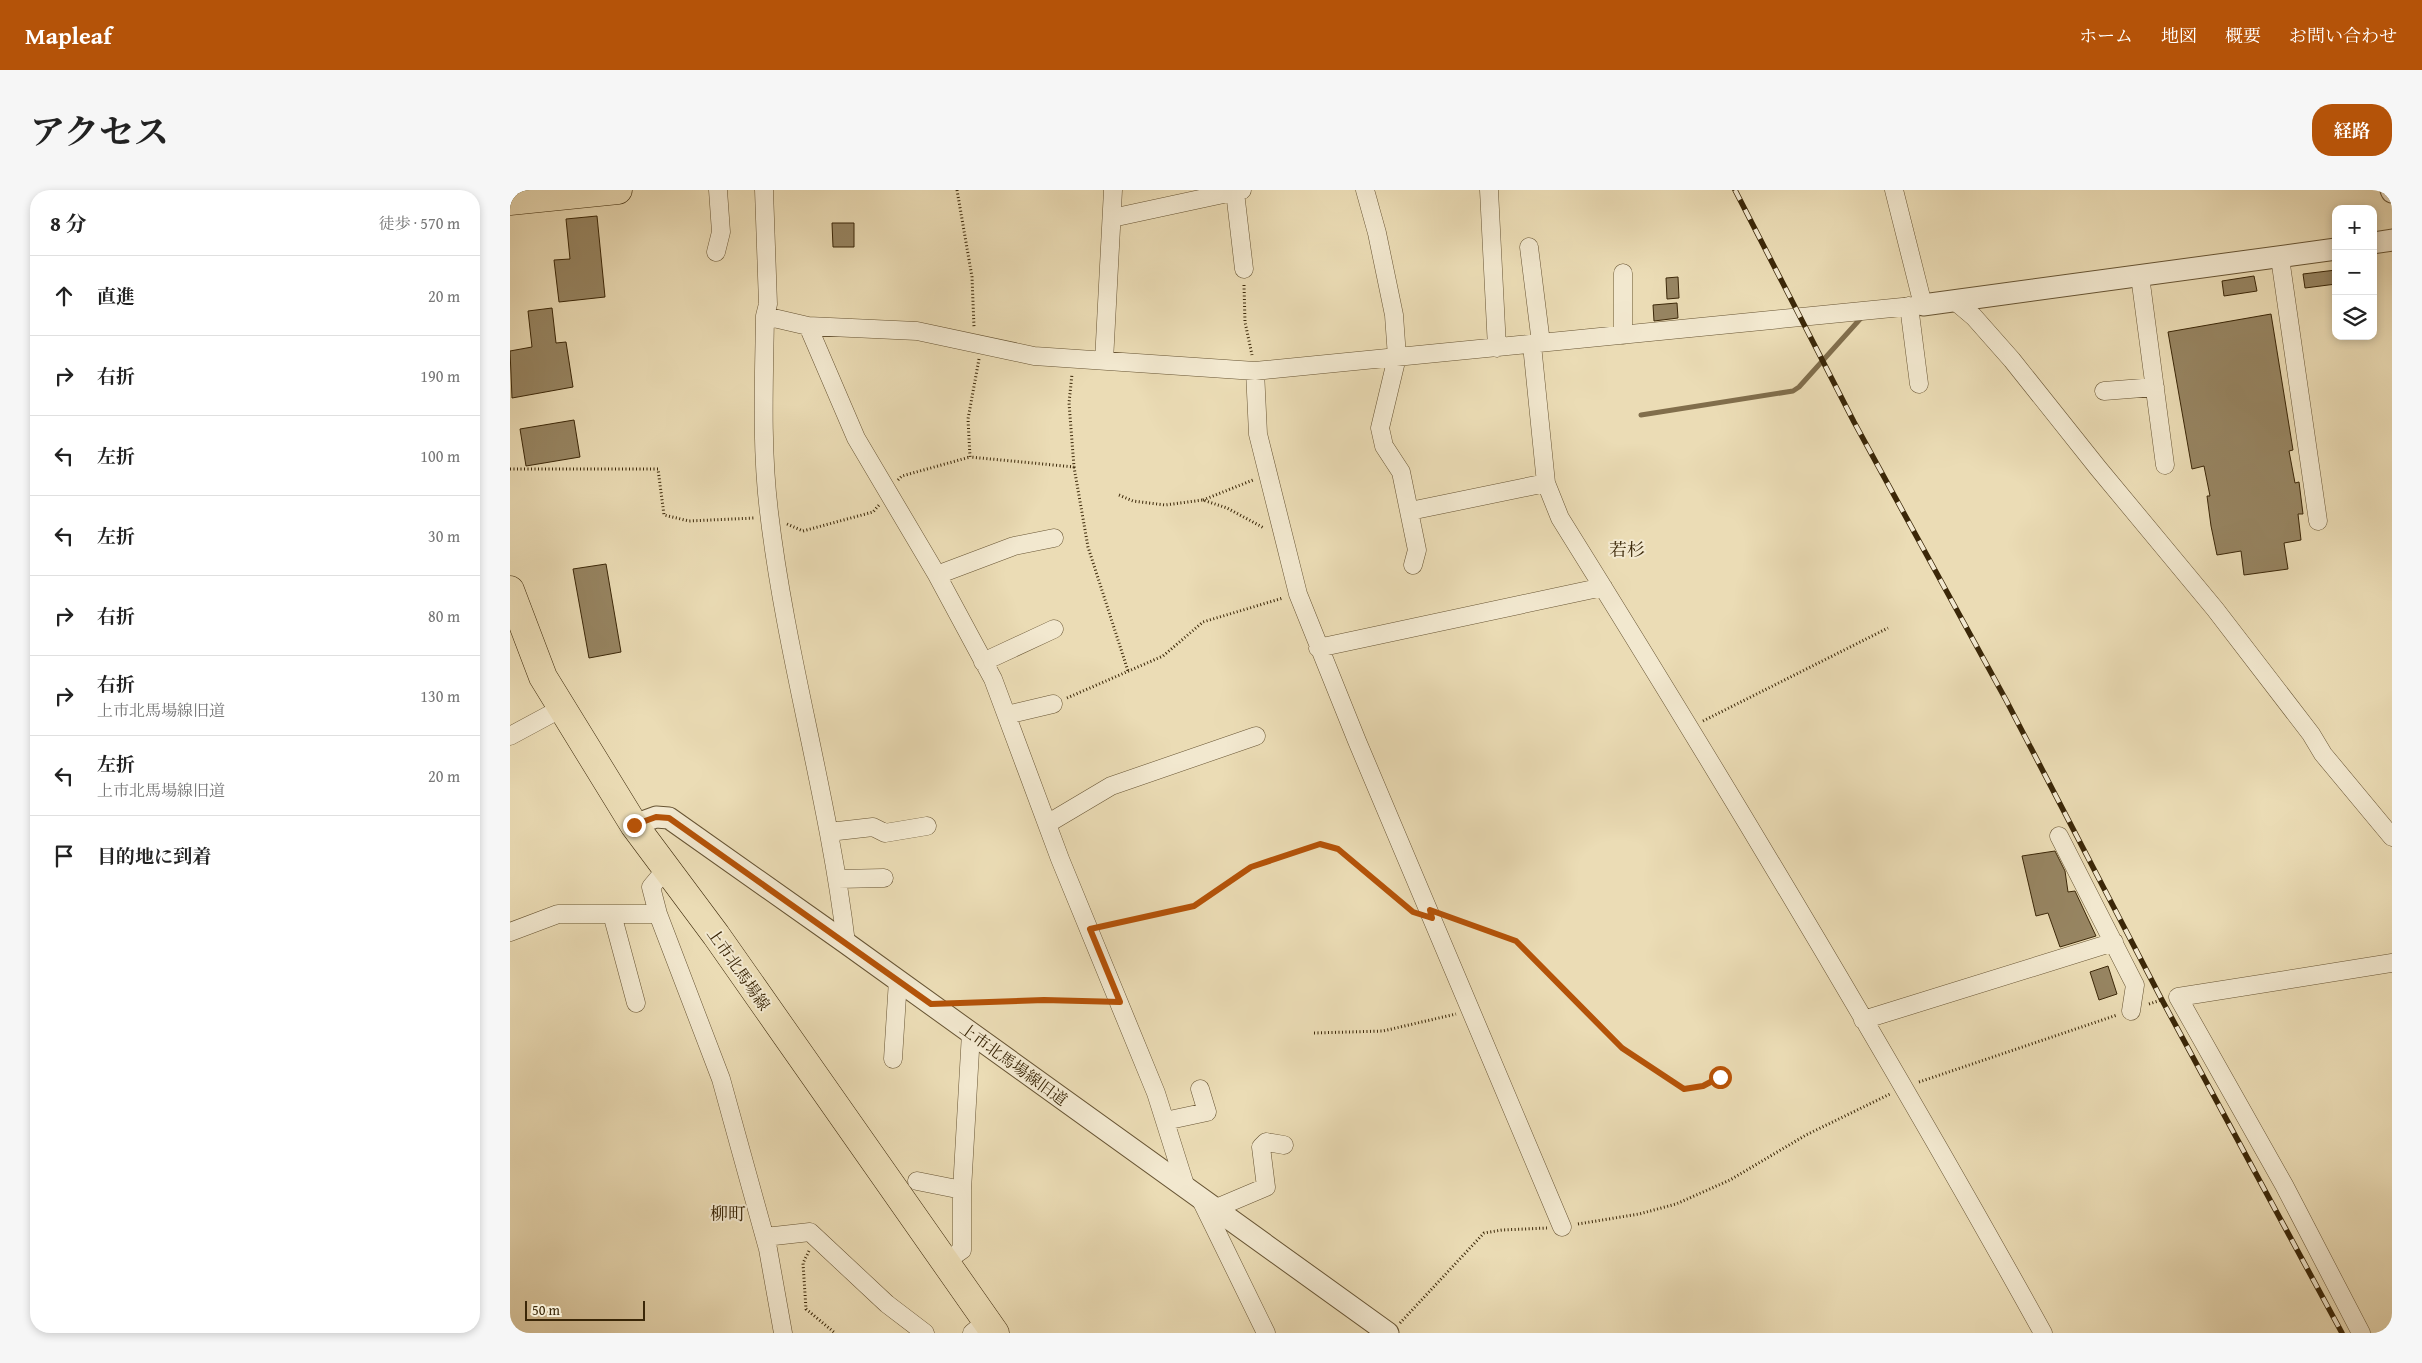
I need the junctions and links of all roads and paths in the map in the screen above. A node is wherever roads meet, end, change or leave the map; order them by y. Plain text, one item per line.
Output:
1 (618, 190) edge
2 (718, 190) edge
3 (764, 190) edge
4 (957, 190) edge
5 (1113, 190) edge
6 (1365, 190) edge
7 (1489, 190) edge
8 (1894, 190) edge
9 (1239, 191) edge
10 (510, 201) edge
11 (1112, 218) junction
12 (2392, 240) edge
13 (2377, 242) edge
14 (1529, 247) dead end
15 (2332, 250) edge
16 (716, 252) dead end
17 (2280, 258) junction
18 (1244, 269) joint
19 (1623, 273) dead end
20 (2140, 276) junction
21 (1955, 300) junction
22 (1916, 306) junction
23 (765, 316) junction
24 (808, 326) junction
25 (1623, 335) junction
26 (978, 344) junction
27 (1537, 344) junction
28 (1497, 348) junction
29 (1397, 357) junction
30 (1073, 359) junction
31 (1104, 361) junction
32 (1255, 371) junction
33 (1919, 384) dead end
34 (2155, 387) junction
35 (2104, 391) dead end
36 (970, 457) junction
37 (2165, 466) dead end
38 (1074, 467) junction
39 (510, 469) edge
40 (1268, 474) junction
41 (1546, 483) junction
42 (888, 492) junction
43 (1119, 495) dead end
44 (1203, 500) junction
45 (1410, 511) junction
46 (769, 517) junction
47 (2318, 521) dead end
48 (1054, 538) dead end
49 (1284, 539) junction
50 (1413, 565) dead end
51 (937, 575) junction
52 (1603, 587) junction
53 (510, 590) edge
54 (1298, 594) junction
55 (1888, 628) dead end
56 (1054, 629) dead end
57 (1318, 648) junction
58 (983, 662) junction
59 (1128, 671) junction
60 (1053, 704) joint
61 (562, 708) junction
62 (1007, 715) junction
63 (1691, 727) junction
64 (510, 736) edge
65 (1256, 736) dead end
66 (1047, 824) junction
67 (634, 825) junction
68 (927, 826) dead end
69 (829, 832) junction
70 (2060, 836) dead end
71 (2392, 837) edge
72 (666, 869) junction
73 (884, 878) dead end
74 (838, 879) junction
75 (612, 914) junction
76 (658, 914) junction
77 (1431, 914) junction
78 (1090, 929) junction
79 (510, 932) edge
80 (2114, 942) junction
81 (846, 943) junction
82 (2392, 963) edge
83 (898, 980) junction
84 (2178, 997) junction
85 (1120, 1002) junction
86 (636, 1003) dead end
87 (931, 1004) junction
88 (1471, 1010) junction
89 (2131, 1010) junction
90 (1863, 1020) junction
91 (971, 1033) junction
92 (1314, 1033) dead end
93 (893, 1059) dead end
94 (1720, 1077) dead end
95 (1903, 1088) junction
96 (1200, 1089) dead end
97 (1165, 1121) junction
98 (1284, 1145) dead end
99 (917, 1181) dead end
100 (962, 1190) junction
101 (1200, 1199) junction
102 (1562, 1227) junction
103 (815, 1236) junction
104 (765, 1237) junction
105 (945, 1262) junction
106 (985, 1329) edge
107 (1391, 1331) edge
108 (783, 1333) edge
109 (834, 1333) edge
110 (925, 1333) edge
111 (1266, 1333) edge
112 (2043, 1333) edge
113 (2362, 1333) edge

1 - 10 main road
2 - 16 street
3 - 23 street
4 - 26 path
5 - 11 street
6 - 29 street
7 - 28 street
8 - 22 street
9 - 11 street
9 - 18 street
11 - 31 street
12 - 13 street
14 - 27 street
15 - 17 street
17 - 20 street
17 - 47 street
18 - 32 path
19 - 25 street
20 - 21 street
20 - 34 street
21 - 22 street
21 - 71 street
22 - 25 street
22 - 33 street
23 - 24 street
23 - 46 street
24 - 26 street
24 - 42 street
25 - 27 street
26 - 30 street
26 - 36 path
27 - 28 street
27 - 41 street
28 - 29 street
29 - 32 street
29 - 45 street
30 - 31 street
30 - 38 path
31 - 32 street
32 - 40 street
34 - 35 street
34 - 37 street
36 - 38 path
36 - 42 path
38 - 59 path
39 - 46 path
40 - 44 path
40 - 49 street
41 - 45 street
41 - 52 street
42 - 46 path
42 - 51 street
43 - 44 path
44 - 49 path
45 - 50 street
46 - 69 street
48 - 51 street
49 - 54 street
51 - 58 street
52 - 57 street
52 - 63 street
53 - 61 main road, 上市北馬場線
54 - 57 street
54 - 59 path
55 - 63 path
56 - 58 street
57 - 77 street
58 - 62 street
59 - 60 path
60 - 62 street
61 - 64 street
61 - 67 main road, 上市北馬場線
62 - 66 street
63 - 90 street
65 - 66 street
66 - 78 street
67 - 72 main road, 上市北馬場線
67 - 81 street, 上市北馬場線旧道
68 - 69 street
69 - 74 street
70 - 80 street
72 - 76 street
72 - 105 main road, 上市北馬場線
73 - 74 street
74 - 81 street
75 - 76 street
75 - 79 street
75 - 86 street
76 - 104 street
77 - 78 path
77 - 88 street
77 - 94 path
78 - 85 street
80 - 89 street
80 - 90 street
81 - 83 street, 上市北馬場線旧道
82 - 84 street
83 - 87 street, 上市北馬場線旧道
83 - 93 street
84 - 89 path
84 - 113 street
85 - 87 path
85 - 97 street
87 - 91 street, 上市北馬場線旧道
88 - 92 path
88 - 102 street
89 - 95 path
90 - 95 street
91 - 100 street
91 - 101 street, 上市北馬場線旧道
95 - 102 path
95 - 112 street
96 - 97 street
97 - 101 street
98 - 101 street
99 - 100 street
100 - 105 street
101 - 107 street, 上市北馬場線旧道
101 - 111 street
102 - 107 path
103 - 104 street
103 - 109 path
103 - 110 street
104 - 108 street
105 - 106 main road, 上市北馬場線

